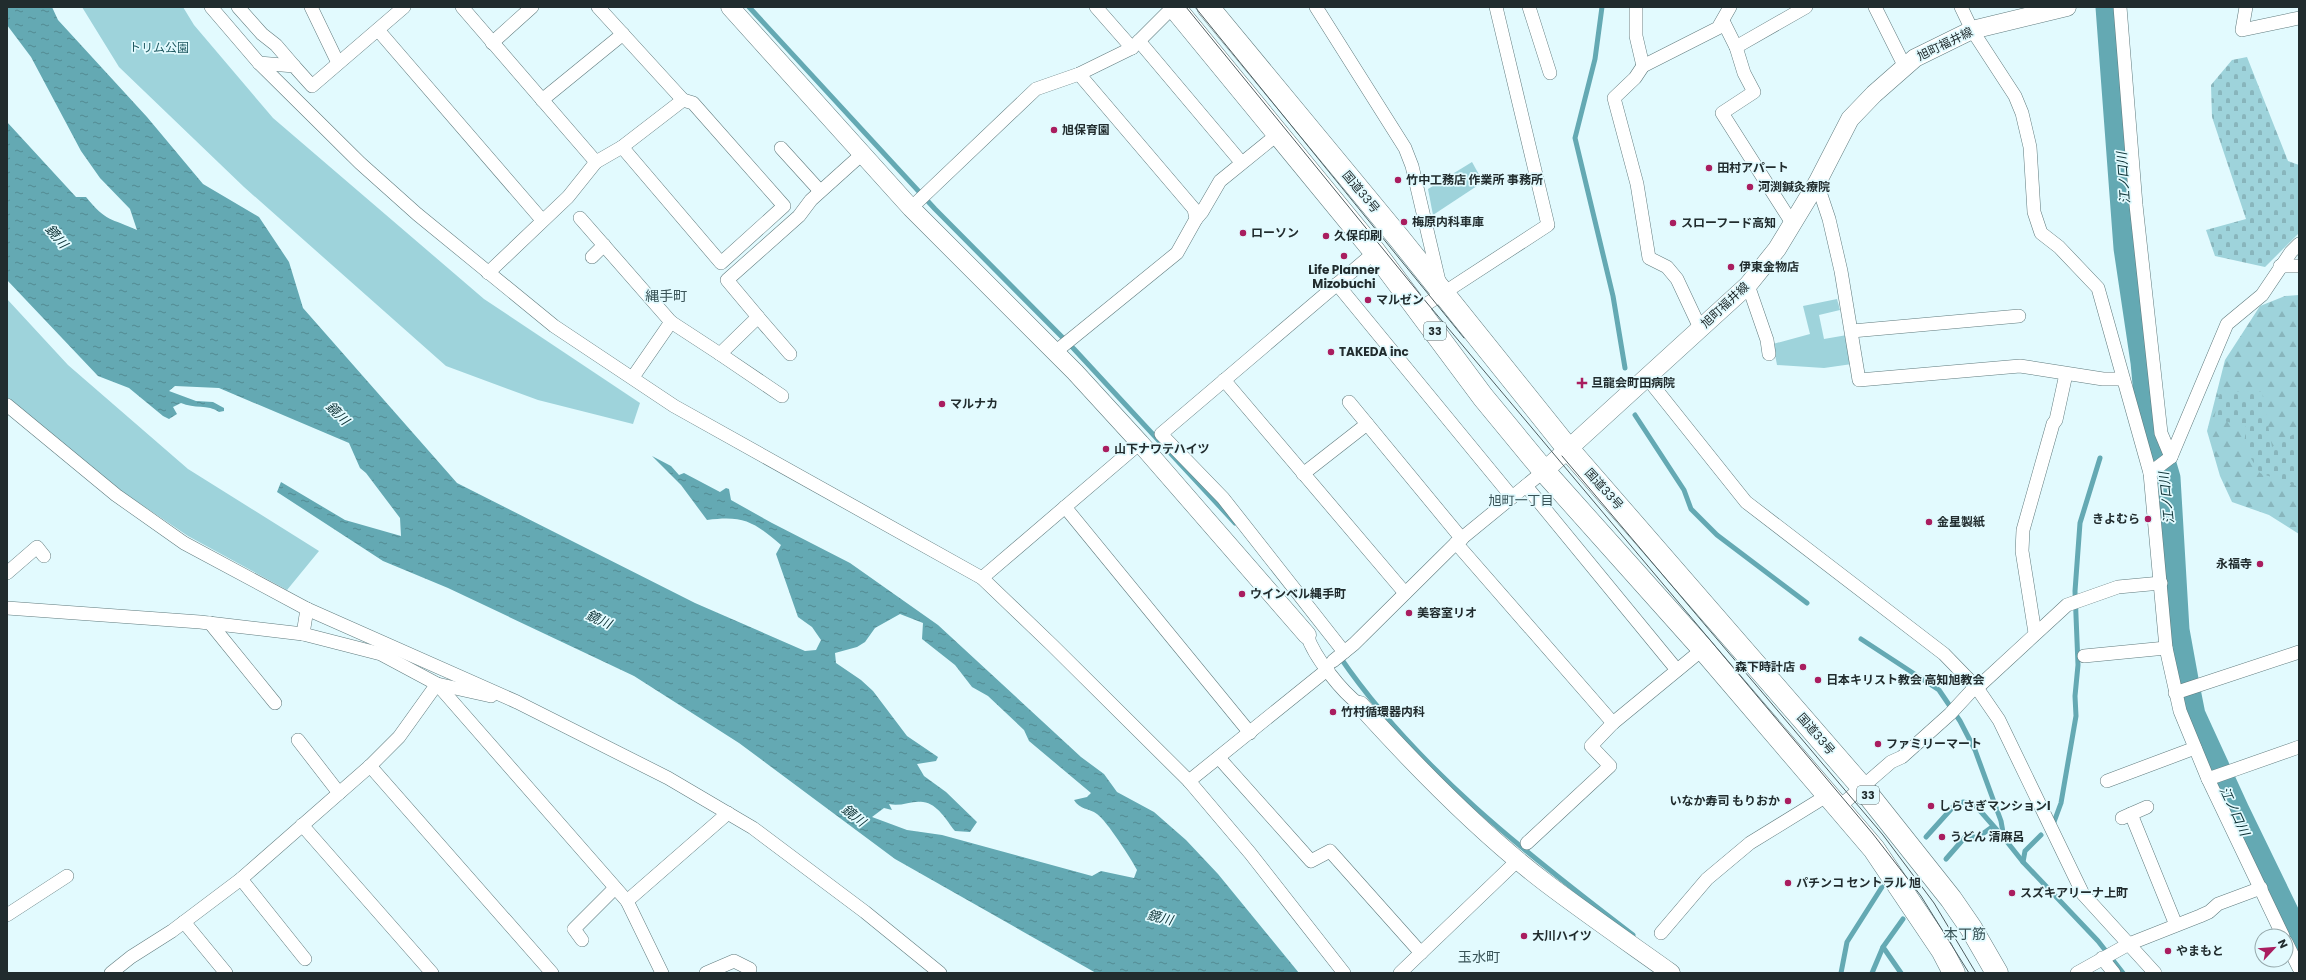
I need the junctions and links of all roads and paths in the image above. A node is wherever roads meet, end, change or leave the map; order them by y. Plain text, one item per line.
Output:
1 (211, 7) edge
2 (238, 7) edge
3 (311, 7) edge
4 (404, 7) edge
5 (462, 7) edge
6 (532, 7) edge
7 (598, 7) edge
8 (730, 7) edge
9 (1096, 7) edge
10 (1174, 7) edge
11 (1208, 7) edge
12 (1316, 7) edge
13 (1496, 7) edge
14 (1529, 7) edge
15 (1636, 7) edge
16 (1730, 7) edge
17 (1806, 7) edge
18 (1875, 7) edge
19 (1961, 7) edge
20 (2067, 7) edge
21 (2120, 7) edge
22 (2246, 7) edge
23 (2299, 18) edge
24 (1723, 21) junction
25 (378, 30) junction
26 (1972, 30) junction
27 (623, 34) junction
28 (492, 43) junction
29 (1136, 44) junction
30 (1736, 47) junction
31 (259, 63) junction
32 (338, 63) junction
33 (294, 66) junction
34 (1643, 66) junction
35 (1905, 67) junction
36 (1550, 73) dead end
37 (1079, 74) junction
38 (542, 100) junction
39 (683, 100) junction
40 (1278, 134) junction
41 (622, 147) junction
42 (781, 148) dead end
43 (862, 155) junction
44 (596, 162) junction
45 (1241, 162) junction
46 (1816, 183) junction
47 (820, 191) junction
48 (919, 200) junction
49 (580, 218) dead end
50 (1196, 219) junction
51 (542, 220) junction
52 (1792, 223) junction
53 (2299, 244) edge
54 (604, 245) junction
55 (1375, 252) junction
56 (592, 257) dead end
57 (2280, 266) junction
58 (2299, 266) edge
59 (488, 273) junction
60 (1338, 284) junction
61 (1748, 285) junction
62 (1442, 294) junction
63 (1419, 309) junction
64 (2019, 316) dead end
65 (758, 317) junction
66 (671, 322) junction
67 (1700, 328) junction
68 (1852, 331) junction
69 (1063, 346) junction
70 (720, 354) junction
71 (790, 354) dead end
72 (1769, 354) dead end
73 (2066, 374) junction
74 (633, 377) junction
75 (1647, 378) junction
76 (2123, 379) junction
77 (1224, 380) junction
78 (782, 396) dead end
79 (1349, 402) dead end
80 (7, 405) edge
81 (1367, 424) junction
82 (1140, 443) junction
83 (1569, 450) junction
84 (2170, 458) junction
85 (1544, 471) junction
86 (2153, 471) junction
87 (1303, 474) junction
88 (1526, 486) junction
89 (1512, 497) junction
90 (1065, 507) junction
91 (1459, 541) junction
92 (44, 556) dead end
93 (7, 573) edge
94 (982, 578) junction
95 (2161, 583) junction
96 (1405, 593) junction
97 (7, 608) edge
98 (307, 609) junction
99 (210, 623) junction
100 (2035, 633) junction
101 (303, 634) junction
102 (1307, 635) joint
103 (2166, 648) junction
104 (1703, 649) junction
105 (2299, 652) edge
106 (2084, 656) dead end
107 (1337, 659) junction
108 (1677, 670) junction
109 (437, 684) junction
110 (1976, 687) junction
111 (2182, 691) junction
112 (518, 702) junction
113 (275, 703) dead end
114 (1360, 704) joint
115 (1613, 723) junction
116 (1250, 733) junction
117 (298, 740) dead end
118 (2299, 747) edge
119 (2195, 748) junction
120 (1219, 758) junction
121 (370, 766) junction
122 (2215, 776) junction
123 (1189, 781) junction
124 (2107, 781) dead end
125 (1862, 788) junction
126 (339, 793) junction
127 (1834, 801) junction
128 (2147, 807) dead end
129 (728, 813) junction
130 (302, 825) junction
131 (1527, 842) dead end
132 (1518, 860) junction
133 (67, 876) dead end
134 (240, 879) junction
135 (615, 888) junction
136 (2261, 888) junction
137 (627, 901) junction
138 (7, 915) edge
139 (184, 922) junction
140 (2176, 925) junction
141 (2279, 928) edge
142 (1661, 933) dead end
143 (582, 940) dead end
144 (2129, 944) junction
145 (1421, 952) junction
146 (2106, 956) junction
147 (2294, 958) edge
148 (305, 960) dead end
149 (2299, 968) edge
150 (750, 969) dead end
151 (111, 973) edge
152 (226, 973) edge
153 (432, 973) edge
154 (552, 973) edge
155 (662, 973) edge
156 (706, 973) edge
157 (940, 973) edge
158 (1344, 973) edge
159 (1400, 973) edge
160 (1671, 973) edge
161 (1954, 973) edge
162 (1997, 973) edge
163 (2077, 973) edge
164 (2114, 973) edge
165 (2155, 973) edge

1 - 31 street
2 - 33 street
3 - 32 street
4 - 25 street
5 - 28 street
6 - 28 street
7 - 27 street
8 - 43 street
9 - 29 street
10 - 29 street
10 - 40 highway, 33
11 - 62 highway, 国道33号 / 33
12 - 62 street
13 - 62 street
14 - 36 street
15 - 34 street
16 - 24 street
17 - 30 street
18 - 35 street
19 - 26 street
20 - 26 street, 旭町福井線
21 - 84 street
22 - 23 street
24 - 30 street
24 - 34 street
25 - 32 street
25 - 51 street
26 - 35 street, 旭町福井線
26 - 76 street
27 - 38 street
27 - 39 street
28 - 38 street
29 - 37 street
29 - 45 street
30 - 52 street
31 - 33 street
31 - 59 street
32 - 33 street
34 - 67 street
35 - 46 street, 旭町福井線
37 - 48 street
37 - 50 street
38 - 44 street
39 - 41 street
39 - 41 street
40 - 45 street
40 - 55 highway, 33
41 - 44 street
42 - 47 street
43 - 47 street
43 - 48 street
44 - 51 street
45 - 50 street
46 - 52 street, 旭町福井線
46 - 68 street
47 - 65 street
48 - 69 street
49 - 54 street
50 - 69 street
51 - 59 street
52 - 61 street, 旭町福井線
53 - 57 street
54 - 56 street
54 - 66 street
55 - 60 street
55 - 63 highway, 33
57 - 58 street
57 - 84 street
59 - 74 street
60 - 77 street
60 - 89 street
61 - 67 street, 旭町福井線
61 - 72 street
62 - 63 street
62 - 83 highway, 国道33号 / 33
63 - 85 highway, 33
64 - 68 street
65 - 70 street
65 - 71 street
66 - 70 street
66 - 74 street
67 - 75 street, 旭町福井線
68 - 73 street
69 - 82 street
70 - 78 street
73 - 76 street
73 - 100 street
74 - 94 street
75 - 83 street, 旭町福井線
75 - 110 street
76 - 86 street
77 - 87 street
77 - 107 street
79 - 81 street
80 - 98 street
81 - 87 street
81 - 91 street
82 - 90 street
82 - 102 street
83 - 85 street, 旭町福井線
83 - 125 highway, 国道33号 / 33
84 - 86 street
85 - 88 street
85 - 104 highway, 33
86 - 95 street
87 - 96 street
88 - 89 street
88 - 108 street
89 - 91 street
90 - 94 street
90 - 116 street
91 - 96 street
91 - 115 street
92 - 93 street
94 - 123 street
95 - 100 street
95 - 103 street
96 - 107 street
97 - 99 street
98 - 101 street
98 - 112 street
99 - 101 street
99 - 113 street
100 - 110 street
101 - 109 street
102 - 107 street
103 - 106 street
103 - 111 street
104 - 108 street
104 - 127 highway, 33
105 - 111 street
107 - 114 street
107 - 116 street
108 - 115 street
109 - 112 street
109 - 121 street
109 - 135 street
110 - 125 street
110 - 144 street
111 - 119 street
112 - 129 street
114 - 132 street
115 - 131 street
116 - 120 street
117 - 126 street
118 - 122 street
119 - 122 street
119 - 124 street
120 - 123 street
120 - 145 street
121 - 126 street
121 - 154 street
122 - 136 street
123 - 158 street
125 - 127 street
125 - 162 highway, 国道33号 / 33
126 - 130 street
127 - 142 street
127 - 161 highway, 33
128 - 140 street
129 - 137 street
129 - 157 street
130 - 134 street
130 - 153 street
132 - 145 street
132 - 160 street
133 - 138 street
134 - 139 street
134 - 148 street
135 - 137 street
135 - 143 street
136 - 140 street
136 - 141 street
137 - 155 street
139 - 151 street
139 - 152 street
140 - 144 street
144 - 146 street
144 - 165 street
145 - 159 street
146 - 163 street
146 - 164 street
147 - 149 street
150 - 156 street

